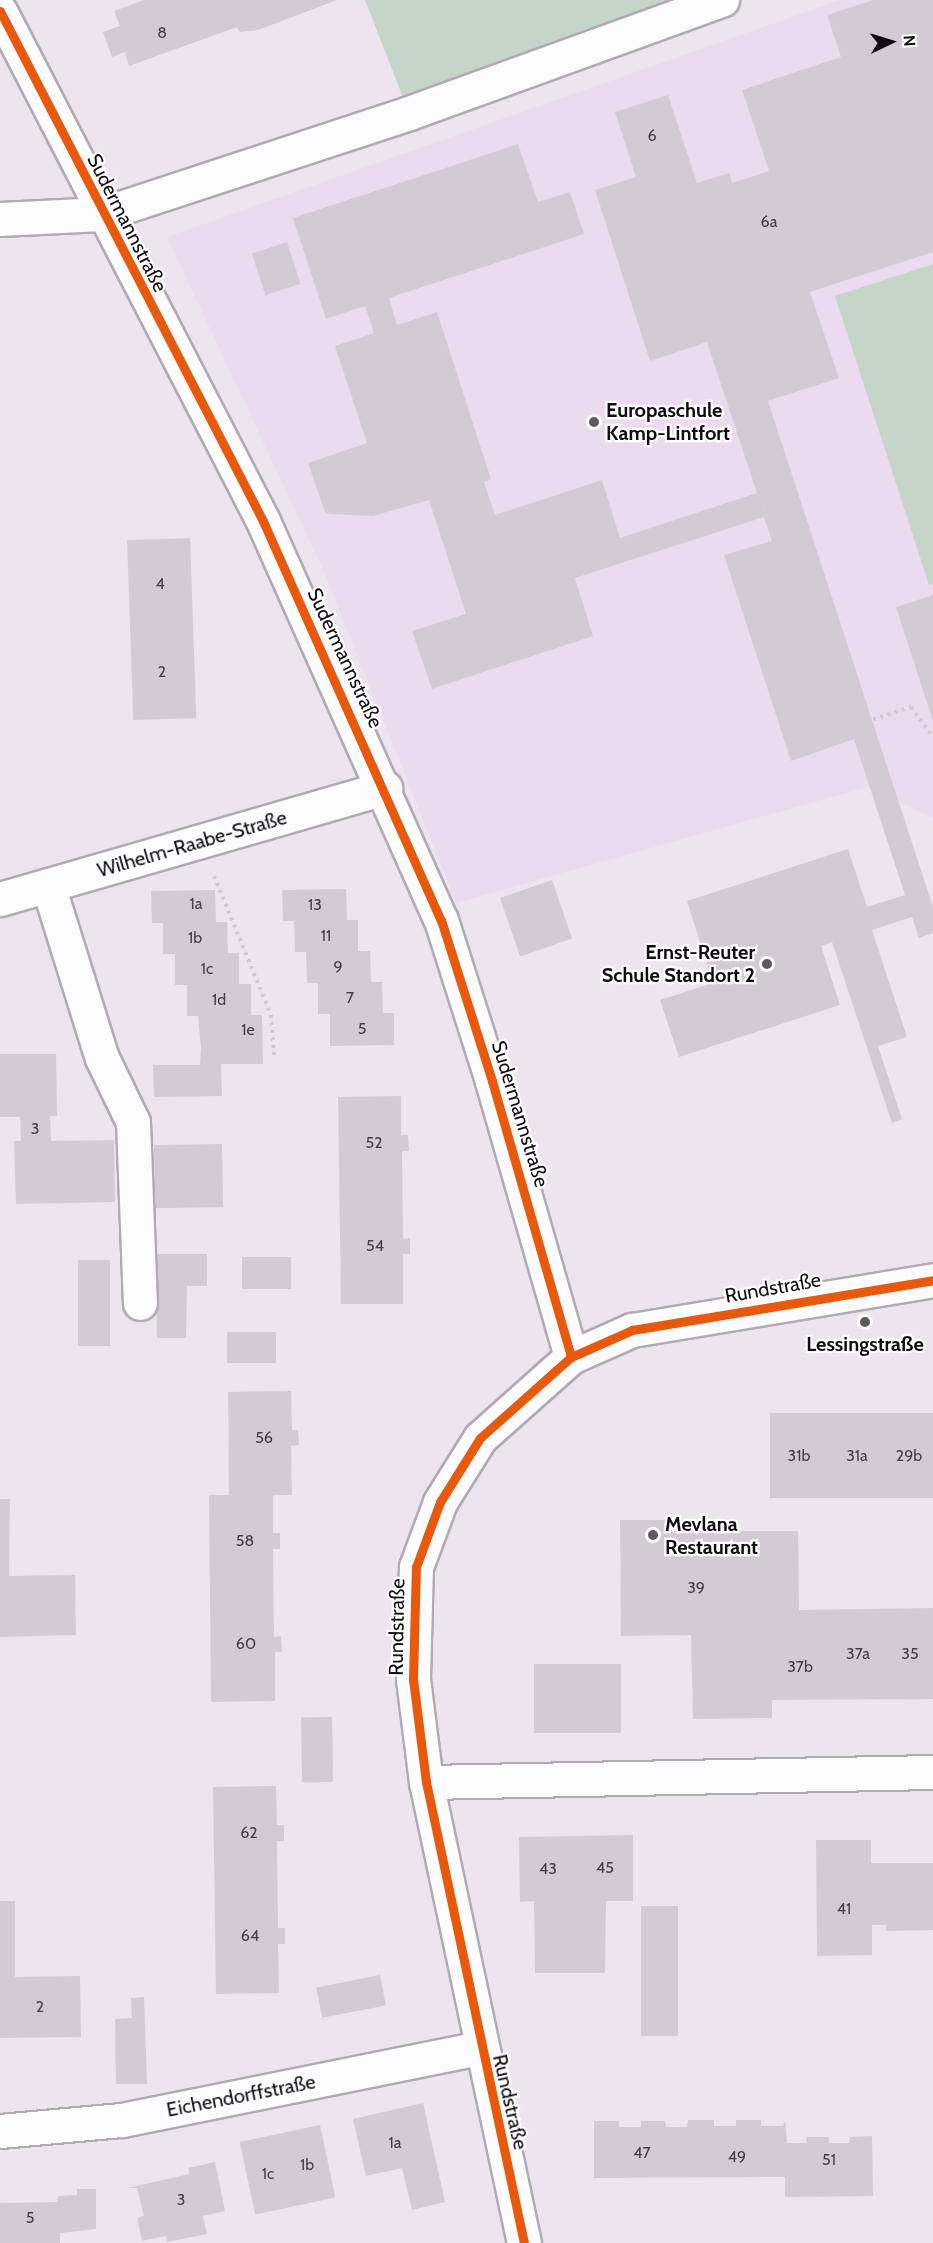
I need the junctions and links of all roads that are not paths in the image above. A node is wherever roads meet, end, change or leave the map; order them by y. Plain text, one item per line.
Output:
1 (722, 0) edge
2 (0, 11) edge
3 (102, 214) junction
4 (0, 219) edge
5 (385, 788) junction
6 (48, 885) junction
7 (0, 899) edge
8 (933, 1280) edge
9 (140, 1303) dead end
10 (571, 1357) junction
11 (933, 1772) edge
12 (426, 1782) junction
13 (480, 2048) junction
14 (0, 2131) edge
15 (524, 2243) edge

1 - 3 street
2 - 3 street, Sudermannstraße
3 - 4 street
3 - 5 street, Sudermannstraße
5 - 6 street, Wilhelm-Raabe-Straße
5 - 10 street, Sudermannstraße
6 - 7 street, Wilhelm-Raabe-Straße
6 - 9 street
8 - 10 street, Rundstraße
10 - 12 street, Rundstraße
11 - 12 street
12 - 13 street, Rundstraße
13 - 14 street, Eichendorffstraße
13 - 15 street, Rundstraße

